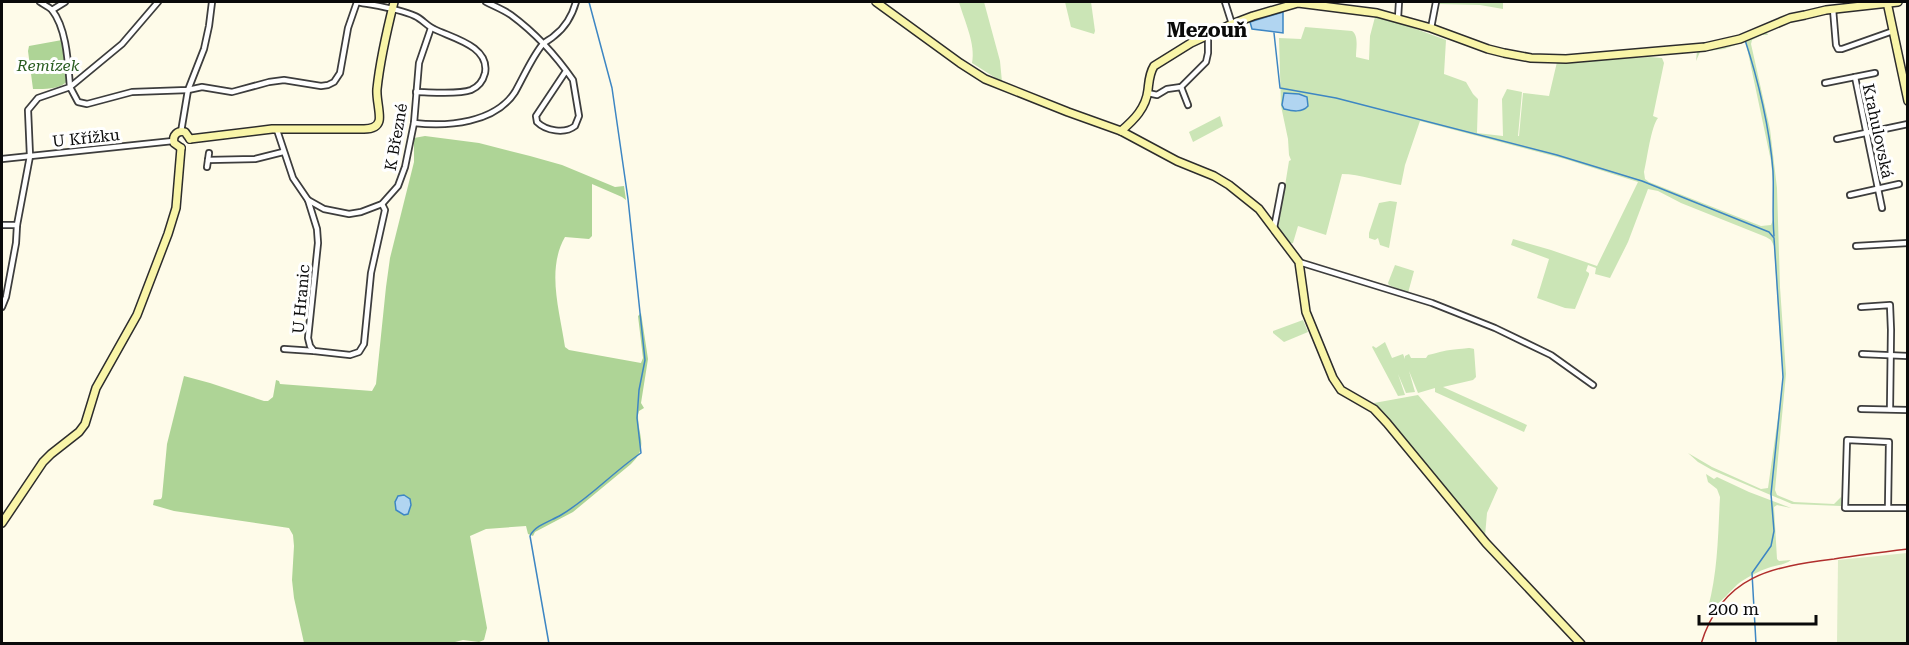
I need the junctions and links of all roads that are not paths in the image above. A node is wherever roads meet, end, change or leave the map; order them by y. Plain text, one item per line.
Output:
1 (40, 2) edge
2 (65, 2) edge
3 (158, 2) edge
4 (212, 2) edge
5 (357, 2) edge
6 (486, 2) edge
7 (576, 2) edge
8 (876, 2) edge
9 (1225, 2) edge
10 (1298, 2) edge
11 (1399, 2) edge
12 (1436, 2) edge
13 (1887, 2) edge
14 (1898, 2) edge
15 (393, 5) edge
16 (1352, 5) edge
17 (52, 10) junction
18 (1830, 10) junction
19 (1398, 18) junction
20 (1232, 24) junction
21 (431, 28) junction
22 (1431, 28) junction
23 (1893, 31) junction
24 (1208, 35) junction
25 (543, 45) junction
26 (566, 72) junction
27 (1875, 73) dead end
28 (1905, 74) edge
29 (1855, 77) junction
30 (1826, 83) dead end
31 (70, 87) junction
32 (1181, 87) junction
33 (188, 90) junction
34 (416, 92) junction
35 (1148, 93) junction
36 (1908, 101) edge
37 (1188, 105) dead end
38 (414, 123) junction
39 (1908, 124) edge
40 (278, 130) junction
41 (1121, 131) junction
42 (181, 132) junction
43 (1866, 133) junction
44 (190, 139) junction
45 (1837, 139) dead end
46 (173, 141) junction
47 (180, 148) junction
48 (283, 152) junction
49 (209, 153) dead end
50 (30, 156) junction
51 (2, 159) edge
52 (208, 160) junction
53 (207, 167) dead end
54 (1899, 184) dead end
55 (1282, 186) dead end
56 (1878, 189) junction
57 (1850, 195) dead end
58 (308, 201) junction
59 (382, 204) junction
60 (1882, 208) dead end
61 (2, 225) edge
62 (17, 225) junction
63 (1274, 228) junction
64 (1908, 243) edge
65 (1856, 246) dead end
66 (1299, 262) junction
67 (2, 276) edge
68 (9, 278) junction
69 (1861, 306) dead end
70 (2, 307) edge
71 (284, 349) dead end
72 (314, 351) junction
73 (1862, 354) dead end
74 (1891, 355) junction
75 (1908, 356) edge
76 (1593, 385) dead end
77 (1861, 409) dead end
78 (1890, 409) junction
79 (1908, 410) edge
80 (1888, 508) junction
81 (1908, 508) edge
82 (2, 523) edge
83 (1581, 644) edge

1 - 17 street
2 - 17 street
3 - 31 street
4 - 33 street
5 - 15 street
5 - 33 street
6 - 25 street
7 - 25 street
8 - 41 street
9 - 20 street
10 - 16 street
10 - 20 street
11 - 19 street
12 - 22 street
13 - 14 street
13 - 18 street
13 - 23 street
15 - 21 street
15 - 40 street
16 - 19 street
17 - 31 street
18 - 22 street
18 - 23 street
19 - 22 street
20 - 24 street
21 - 34 street, K Březné
21 - 34 street
23 - 28 street
24 - 32 street
24 - 35 street
25 - 26 street
25 - 38 street
26 - 26 street
27 - 29 street, Krahulovská
28 - 36 street
29 - 30 street, Krahulovská
29 - 43 street, Krahulovská
31 - 33 street
31 - 50 street
32 - 35 street
32 - 37 street
33 - 42 street
34 - 38 street, K Březné
35 - 41 street
38 - 59 street, K Březné
39 - 43 street
40 - 44 street
40 - 48 street, U Hranic
41 - 63 street
42 - 44 street
42 - 46 street
43 - 45 street
43 - 56 street, Krahulovská
44 - 47 street
46 - 47 street
46 - 50 street, U Křížku
47 - 82 street
48 - 52 street
48 - 58 street, U Hranic
49 - 52 street
50 - 51 street, U Křížku
50 - 62 street
52 - 53 street
54 - 56 street, Krahulovská
55 - 63 street
56 - 57 street, Krahulovská
56 - 60 street, Krahulovská
58 - 59 street
58 - 72 street, U Hranic
59 - 72 street, U Hranic
61 - 62 street
62 - 68 street
63 - 66 street
64 - 65 street
66 - 76 street
66 - 83 street
67 - 68 street
68 - 70 street
69 - 74 street
71 - 72 street
73 - 74 street
74 - 75 street
74 - 78 street
77 - 78 street
78 - 79 street
80 - 80 street
80 - 81 street

